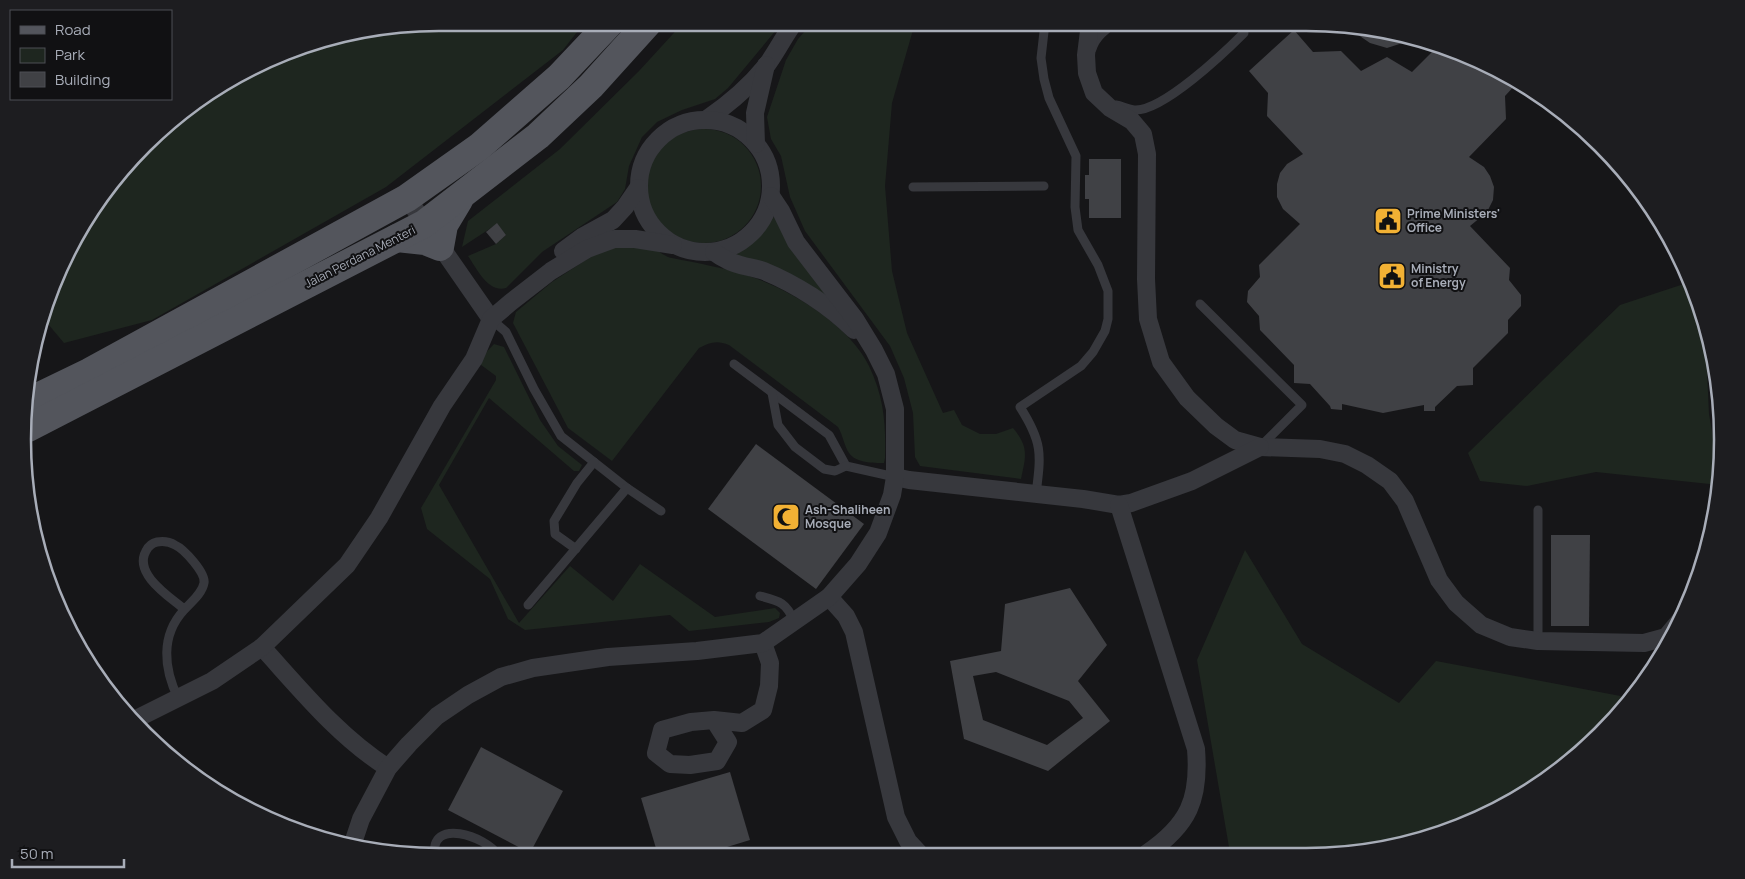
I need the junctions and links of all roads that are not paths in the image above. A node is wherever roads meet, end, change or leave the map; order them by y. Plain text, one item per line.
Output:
1 (602, 31) edge
2 (641, 31) edge
3 (789, 31) edge
4 (1044, 31) edge
5 (1089, 31) edge
6 (1104, 31) edge
7 (1244, 33) dead end
8 (766, 65) junction
9 (708, 120) junction
10 (756, 144) junction
11 (1044, 186) dead end
12 (913, 187) dead end
13 (638, 188) junction
14 (462, 194) junction
15 (771, 196) junction
16 (407, 198) junction
17 (424, 224) junction
18 (397, 238) junction
19 (673, 245) junction
20 (440, 247) junction
21 (714, 252) junction
22 (511, 302) junction
23 (1200, 304) dead end
24 (492, 318) junction
25 (874, 350) junction
26 (734, 364) dead end
27 (772, 393) junction
28 (34, 399) edge
29 (32, 426) edge
30 (1260, 447) junction
31 (594, 462) junction
32 (846, 466) junction
33 (896, 477) junction
34 (628, 488) junction
35 (1036, 494) junction
36 (1119, 505) junction
37 (1538, 510) dead end
38 (661, 511) dead end
39 (576, 549) junction
40 (760, 596) dead end
41 (829, 597) junction
42 (528, 605) dead end
43 (184, 609) junction
44 (794, 621) junction
45 (1662, 638) edge
46 (1538, 641) junction
47 (763, 643) junction
48 (262, 647) junction
49 (178, 698) junction
50 (140, 717) edge
51 (714, 720) dead end
52 (388, 768) junction
53 (354, 839) edge
54 (436, 848) edge
55 (490, 848) edge
56 (914, 848) edge
57 (1155, 848) edge

1 - 16 main road
2 - 14 main road, Jalan Perdana Menteri
3 - 8 street
4 - 35 lane
5 - 30 street
6 - 7 lane
8 - 9 street
8 - 10 street
9 - 10 street
9 - 13 street
10 - 15 street
11 - 12 lane
13 - 19 street
13 - 22 street
14 - 17 main road, Jalan Perdana Menteri
14 - 20 main road
15 - 21 street
15 - 25 street
16 - 17 street
16 - 28 main road
17 - 18 main road, Jalan Perdana Menteri
17 - 20 street
18 - 20 main road
18 - 29 main road, Jalan Perdana Menteri
19 - 21 street
19 - 22 street
20 - 24 street
21 - 25 street
22 - 24 street
23 - 30 lane
24 - 31 lane
24 - 48 street
25 - 33 street
26 - 27 lane
27 - 32 lane
27 - 32 lane
30 - 36 street
30 - 46 street
31 - 34 lane
31 - 39 lane
32 - 33 lane
33 - 35 street
33 - 41 street
34 - 38 lane
34 - 39 lane
35 - 36 street
36 - 57 street
37 - 46 lane
39 - 42 lane
40 - 44 lane
41 - 44 street
41 - 56 street
43 - 43 lane
43 - 49 lane
44 - 47 street
45 - 46 street
47 - 51 street
47 - 52 street
48 - 49 street
48 - 52 street
49 - 50 street
52 - 53 street
54 - 55 lane

